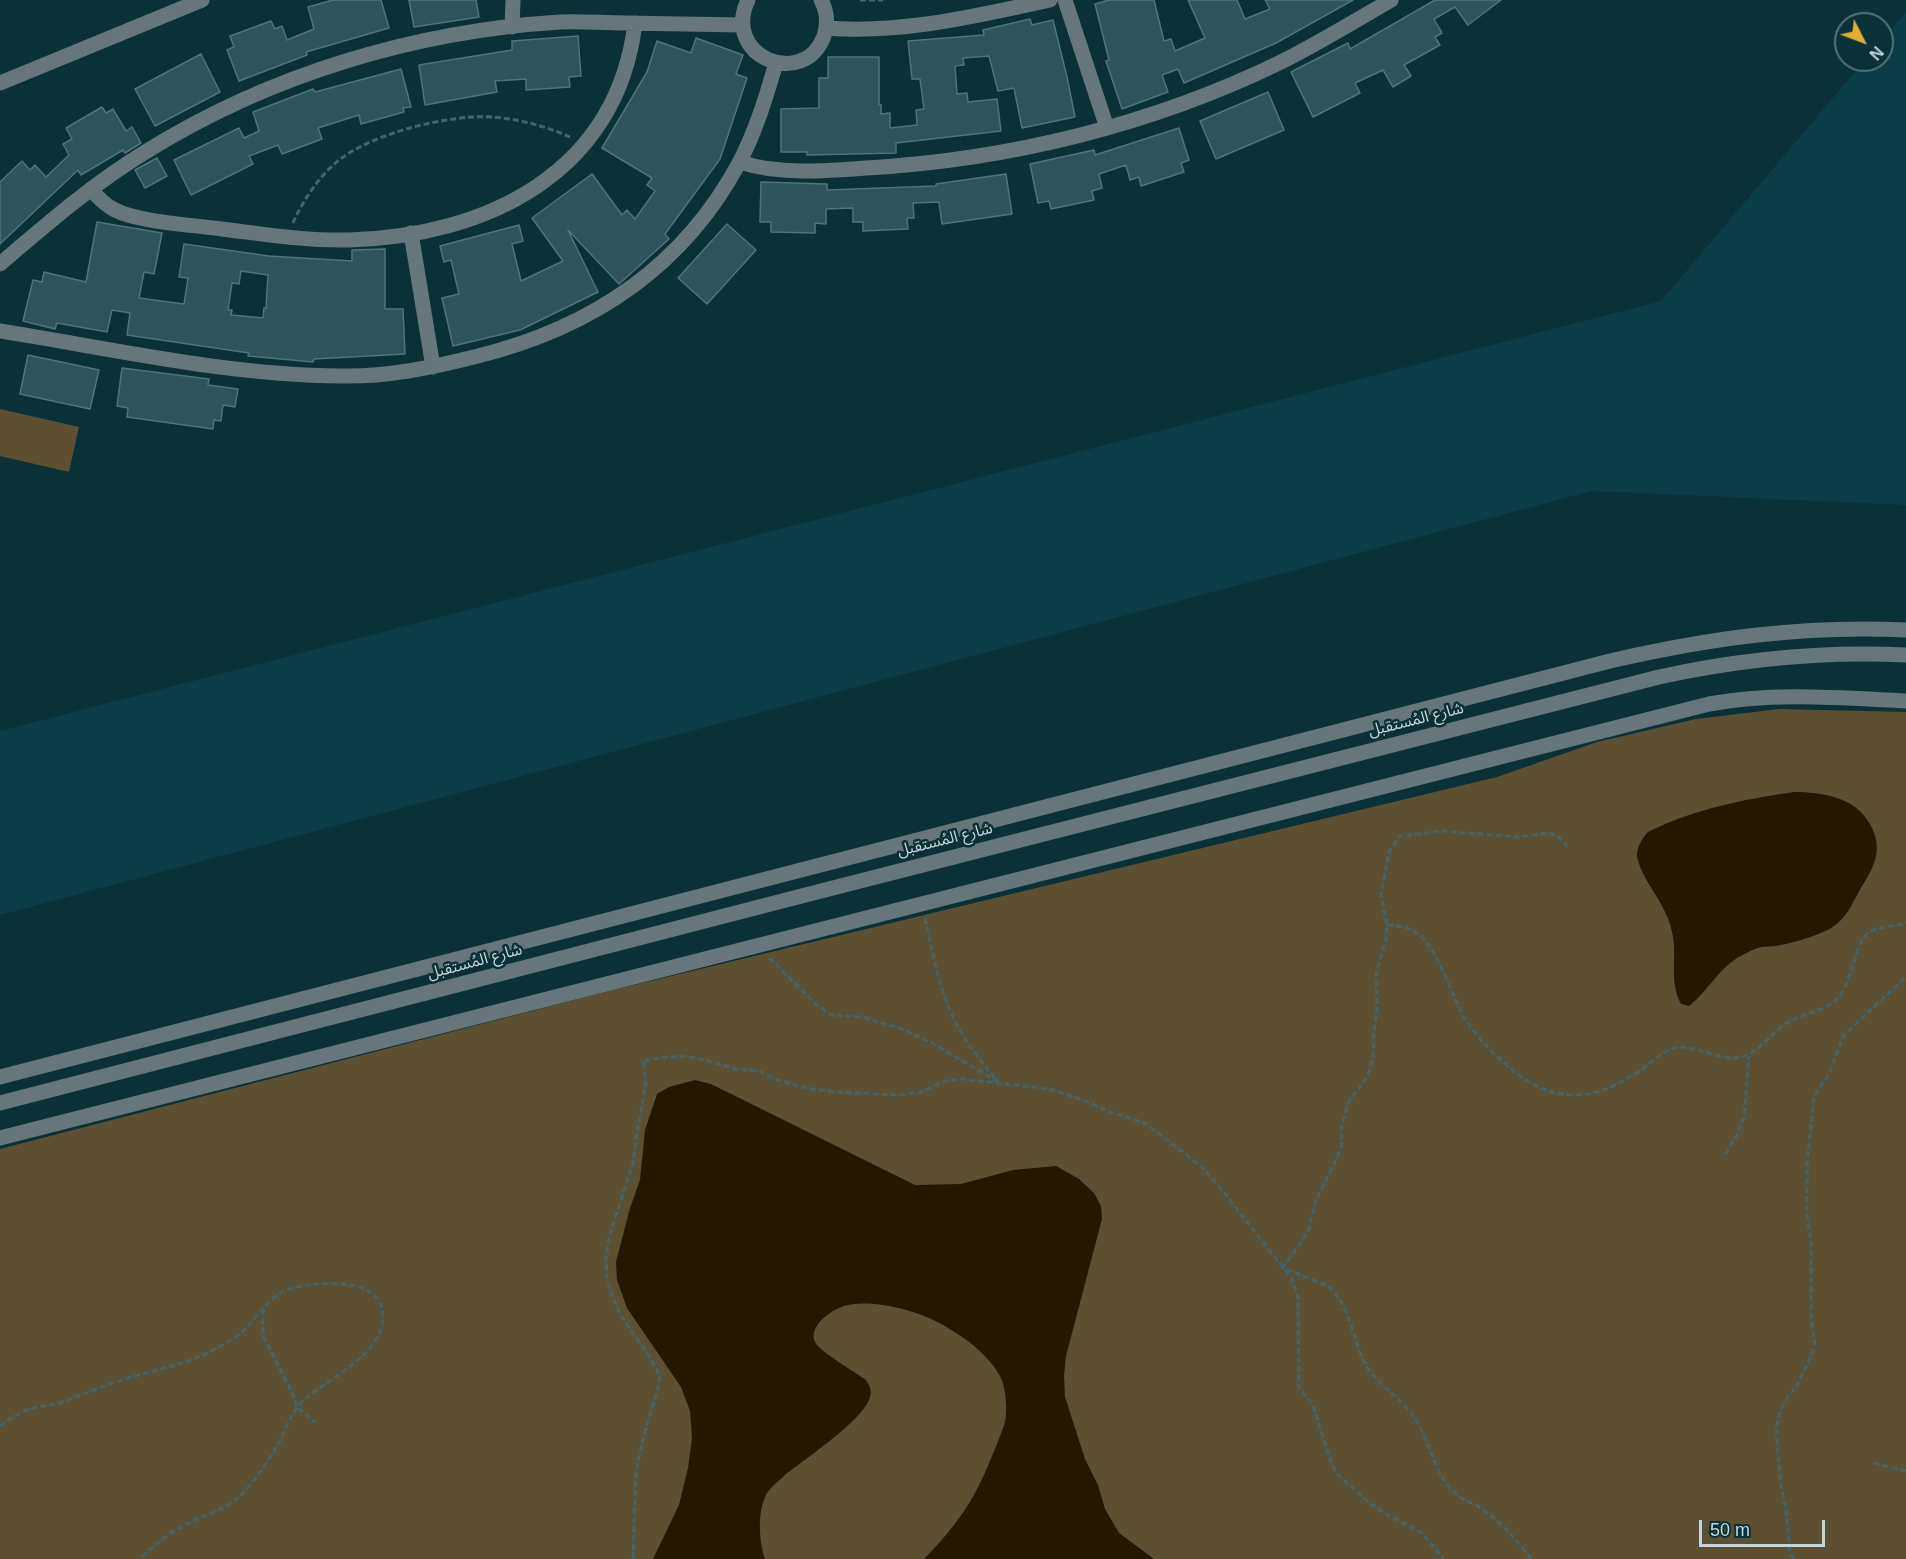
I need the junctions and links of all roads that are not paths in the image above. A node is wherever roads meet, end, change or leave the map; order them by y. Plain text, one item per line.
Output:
1 (202, 0) edge
2 (513, 0) edge
3 (748, 0) edge
4 (821, 0) edge
5 (1050, 0) edge
6 (1065, 0) edge
7 (1391, 0) edge
8 (635, 23) junction
9 (742, 25) junction
10 (512, 27) junction
11 (826, 28) junction
12 (776, 63) junction
13 (0, 83) edge
14 (1107, 128) junction
15 (740, 162) junction
16 (91, 189) junction
17 (411, 233) junction
18 (0, 264) edge
19 (0, 331) edge
20 (433, 367) junction
21 (1906, 630) edge
22 (1906, 655) edge
23 (1906, 701) edge
24 (0, 1077) edge
25 (0, 1103) edge
26 (0, 1138) edge

1 - 13 street
2 - 10 street
3 - 9 street
4 - 11 street
5 - 11 street
6 - 14 street
7 - 14 street
8 - 9 street
8 - 10 street
8 - 17 street
9 - 12 street
10 - 16 street
11 - 12 street
12 - 15 street
14 - 15 street
15 - 20 street
16 - 17 street
16 - 18 street
17 - 20 street
19 - 20 street
21 - 24 street, شارع المُستقبل
22 - 25 street, شارع المُستقبل
23 - 26 street

